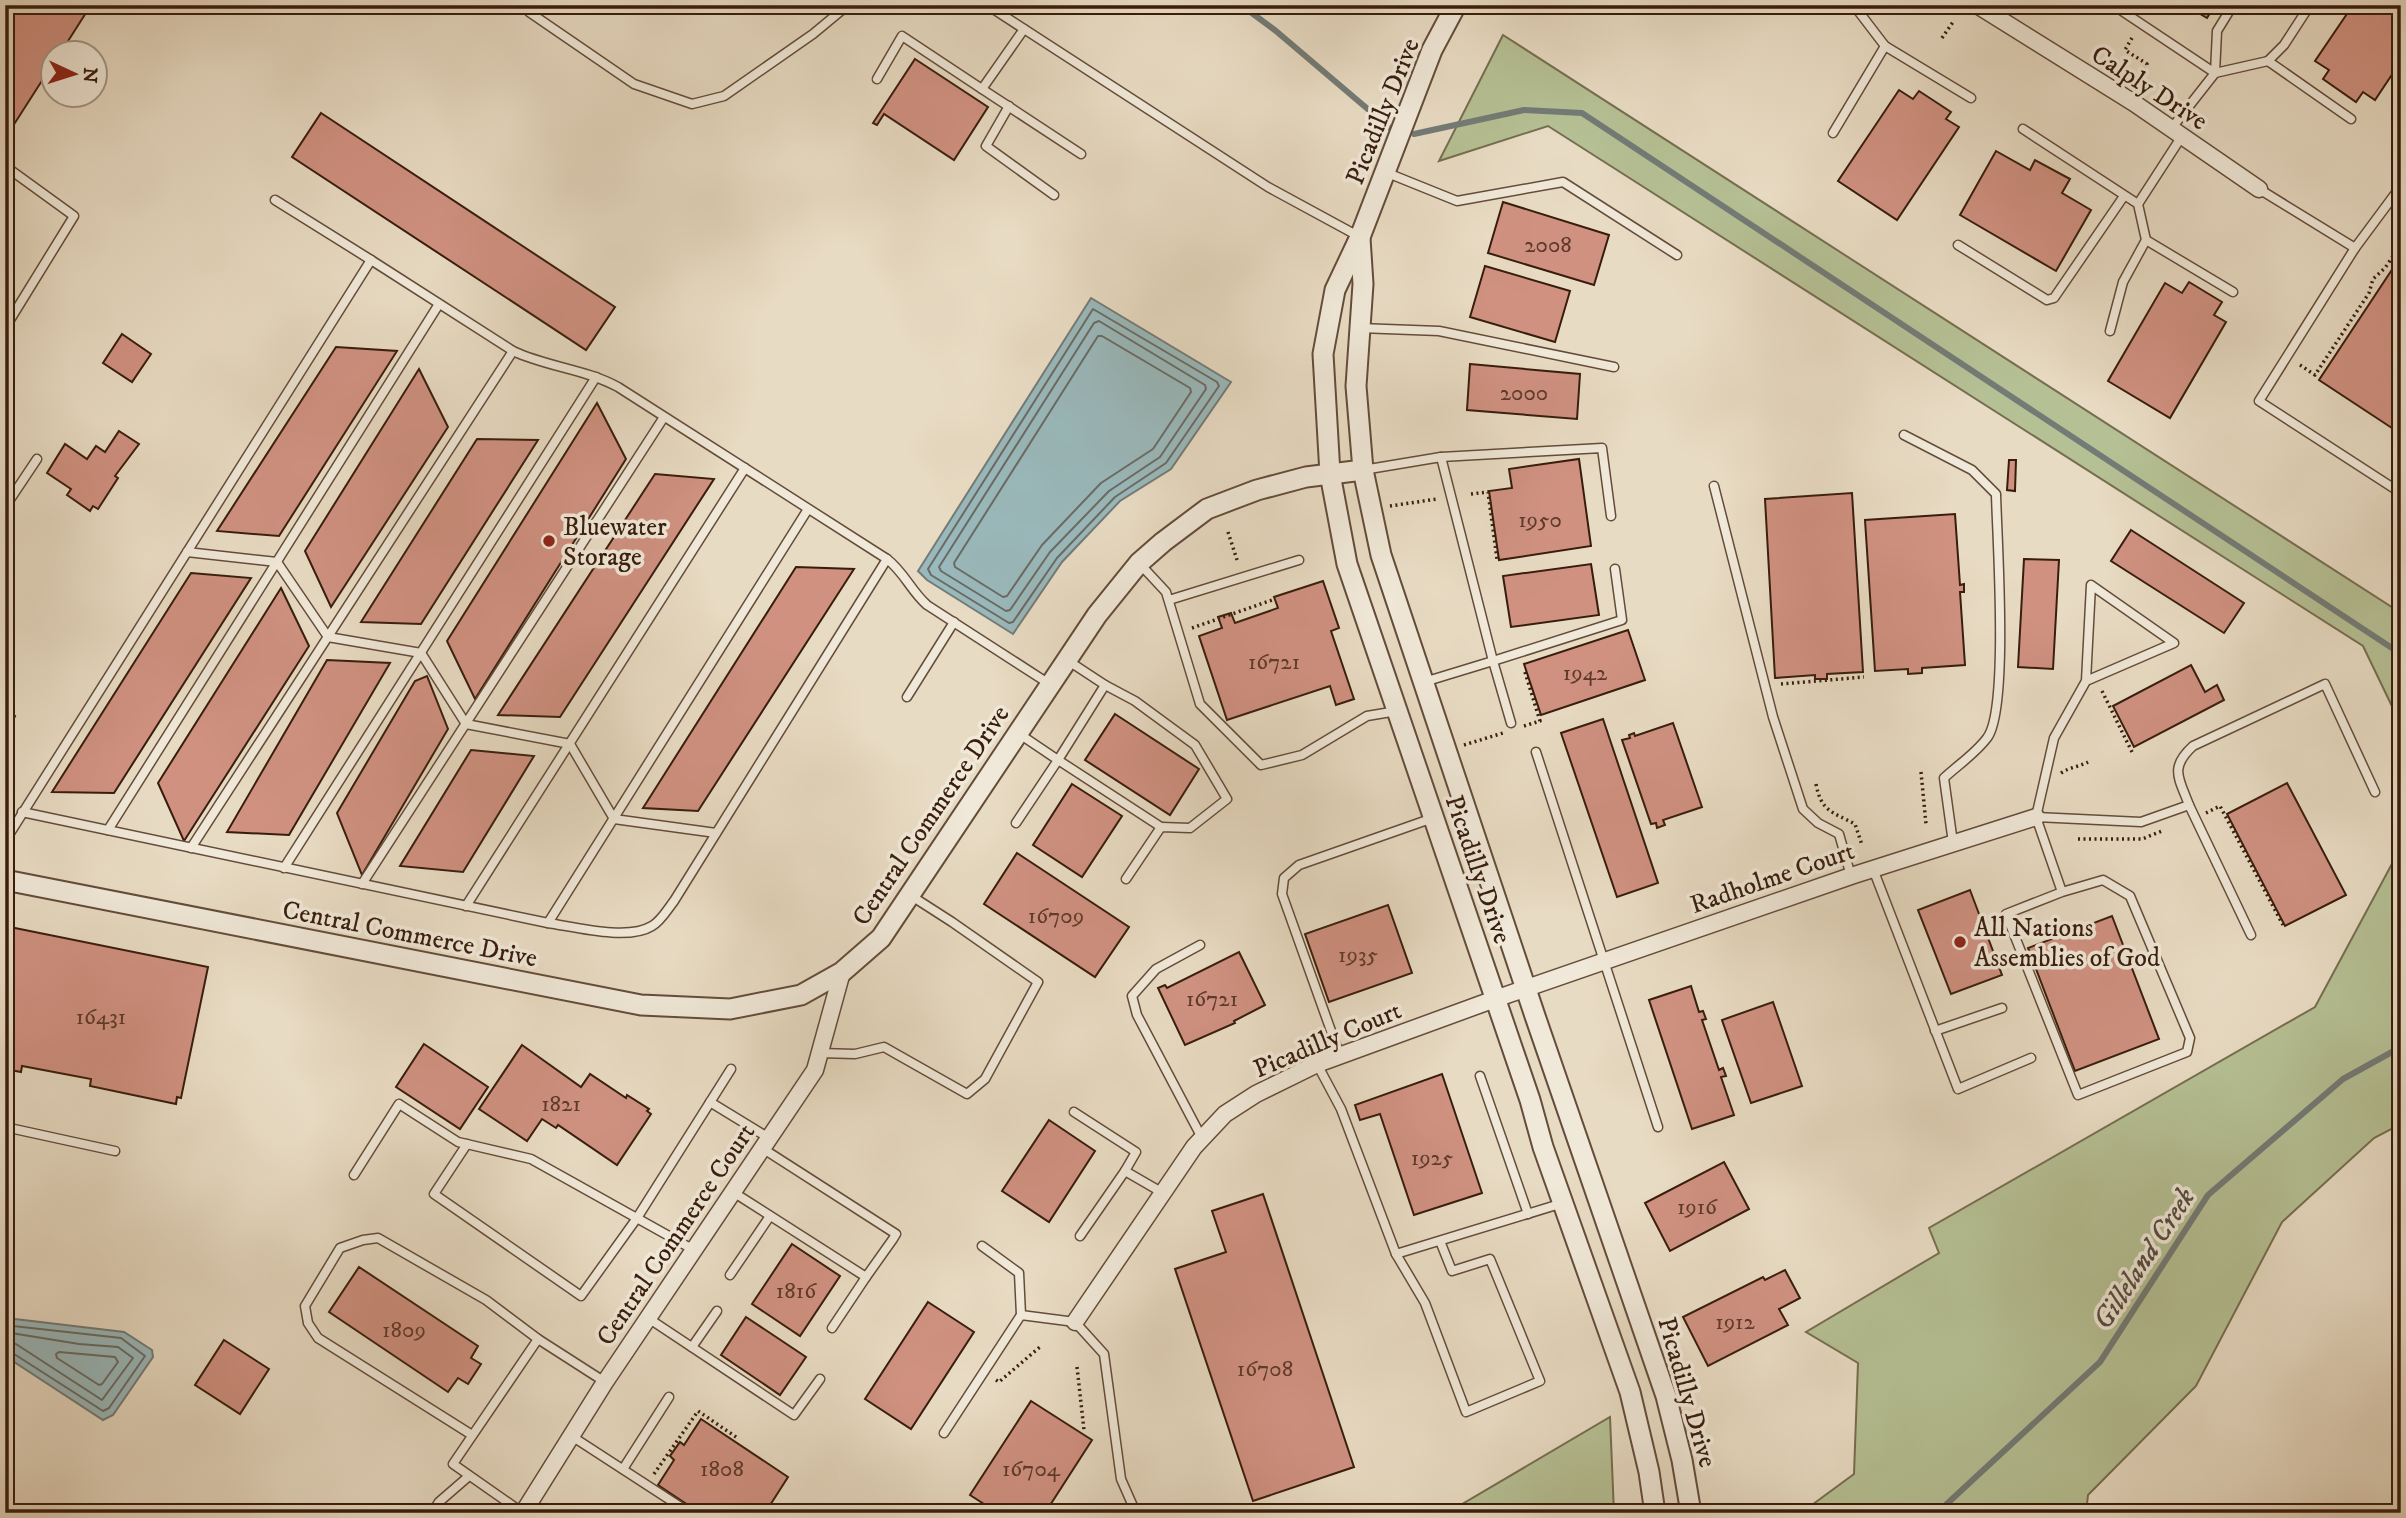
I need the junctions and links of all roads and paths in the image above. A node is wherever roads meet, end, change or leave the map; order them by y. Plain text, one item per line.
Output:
1 (848, 5) edge
2 (987, 5) edge
3 (1456, 5) edge
4 (1864, 5) edge
5 (1977, 5) edge
6 (2113, 5) edge
7 (2233, 5) edge
8 (2310, 5) edge
9 (529, 12) dead end
10 (1954, 22) dead end
11 (1024, 29) junction
12 (1942, 37) dead end
13 (2132, 38) dead end
14 (1885, 46) junction
15 (2268, 61) junction
16 (2215, 72) junction
17 (2141, 75) dead end
18 (877, 79) dead end
19 (982, 89) junction
20 (1971, 98) dead end
21 (1009, 106) junction
22 (2351, 119) dead end
23 (2023, 129) dead end
24 (1833, 133) dead end
25 (2177, 133) junction
26 (1081, 154) dead end
27 (5, 166) edge
28 (1385, 172) junction
29 (2401, 187) edge
30 (2259, 189) joint
31 (1054, 195) dead end
32 (2124, 196) junction
33 (275, 200) dead end
34 (2137, 204) junction
35 (1360, 237) junction
36 (2146, 240) junction
37 (2401, 244) edge
38 (1958, 245) dead end
39 (2355, 248) junction
40 (1676, 254) dead end
41 (371, 260) junction
42 (2233, 292) dead end
43 (439, 304) junction
44 (5, 328) edge
45 (1359, 328) junction
46 (2110, 331) dead end
47 (513, 351) junction
48 (2300, 365) dead end
49 (1614, 367) dead end
50 (596, 377) junction
51 (664, 417) junction
52 (1904, 435) dead end
53 (1441, 457) junction
54 (37, 459) dead end
55 (745, 468) junction
56 (1363, 470) junction
57 (1330, 474) junction
58 (1714, 486) dead end
59 (2401, 493) edge
60 (1471, 494) dead end
61 (1437, 499) dead end
62 (5, 507) edge
63 (1384, 507) dead end
64 (808, 509) junction
65 (1611, 516) dead end
66 (1228, 533) dead end
67 (187, 552) junction
68 (887, 559) junction
69 (1497, 559) dead end
70 (1299, 560) dead end
71 (277, 562) junction
72 (1238, 563) dead end
73 (1139, 564) junction
74 (1615, 569) dead end
75 (1169, 600) junction
76 (1275, 600) dead end
77 (954, 622) junction
78 (1194, 634) dead end
79 (328, 637) junction
80 (421, 653) junction
81 (1067, 660) junction
82 (1493, 661) junction
83 (1864, 677) dead end
84 (2086, 681) junction
85 (1424, 682) junction
86 (1781, 684) dead end
87 (1051, 685) junction
88 (1105, 685) junction
89 (2102, 691) dead end
90 (907, 697) dead end
91 (1397, 711) junction
92 (1511, 723) dead end
93 (466, 724) junction
94 (1018, 733) junction
95 (570, 744) junction
96 (1536, 752) dead end
97 (2132, 752) dead end
98 (1058, 760) junction
99 (2088, 762) dead end
100 (1921, 772) dead end
101 (2061, 773) dead end
102 (1816, 783) dead end
103 (2375, 792) dead end
104 (2189, 805) junction
105 (22, 812) junction
106 (2204, 813) dead end
107 (1434, 817) junction
108 (2036, 817) junction
109 (614, 819) junction
110 (1016, 823) dead end
111 (1926, 824) dead end
112 (1161, 827) junction
113 (2170, 828) dead end
114 (108, 830) junction
115 (716, 833) junction
116 (2078, 839) dead end
117 (5, 841) edge
118 (1953, 843) junction
119 (1862, 845) dead end
120 (191, 848) junction
121 (284, 867) junction
122 (1873, 869) junction
123 (1851, 876) junction
124 (1126, 879) dead end
125 (5, 880) edge
126 (362, 884) junction
127 (2062, 892) junction
128 (910, 895) junction
129 (466, 906) junction
130 (548, 923) junction
131 (2283, 925) dead end
132 (2251, 935) dead end
133 (1200, 945) dead end
134 (1605, 961) junction
135 (842, 972) junction
136 (1526, 988) junction
137 (1495, 999) junction
138 (2002, 1008) dead end
139 (1936, 1031) junction
140 (819, 1053) junction
141 (1340, 1056) junction
142 (2031, 1058) dead end
143 (1317, 1064) junction
144 (732, 1069) dead end
145 (1480, 1076) dead end
146 (710, 1102) junction
147 (1074, 1112) dead end
148 (1658, 1126) dead end
149 (5, 1127) edge
150 (1202, 1138) junction
151 (766, 1143) junction
152 (467, 1144) junction
153 (115, 1151) dead end
154 (1125, 1171) junction
155 (354, 1175) dead end
156 (733, 1192) junction
157 (1163, 1193) junction
158 (1563, 1203) junction
159 (1528, 1214) junction
160 (770, 1216) junction
161 (637, 1218) junction
162 (1080, 1236) dead end
163 (1440, 1241) junction
164 (982, 1245) dead end
165 (694, 1250) junction
166 (1396, 1254) junction
167 (730, 1275) dead end
168 (866, 1277) junction
169 (716, 1311) dead end
170 (1021, 1315) junction
171 (648, 1318) junction
172 (1075, 1322) junction
173 (832, 1328) dead end
174 (538, 1339) junction
175 (1041, 1346) dead end
176 (692, 1347) junction
177 (1077, 1367) dead end
178 (820, 1379) dead end
179 (996, 1380) dead end
180 (605, 1382) junction
181 (670, 1397) dead end
182 (1084, 1430) dead end
183 (944, 1433) dead end
184 (472, 1435) junction
185 (573, 1437) junction
186 (739, 1439) dead end
187 (623, 1469) junction
188 (469, 1476) junction
189 (647, 1485) junction
190 (432, 1513) edge
191 (523, 1513) edge
192 (690, 1513) edge
193 (1136, 1513) edge
194 (1655, 1513) edge
195 (1691, 1513) edge

1 - 9 lane
2 - 11 lane
3 - 28 street, Picadilly Drive
4 - 14 lane
5 - 25 street, Calply Drive
6 - 16 lane
7 - 16 lane
8 - 15 lane
10 - 12 path
11 - 19 lane
11 - 35 lane
13 - 17 path
14 - 20 lane
14 - 24 lane
15 - 16 lane
15 - 22 lane
16 - 25 lane
18 - 19 lane
19 - 21 lane
21 - 26 lane
21 - 31 lane
23 - 32 lane
25 - 30 street, Calply Drive
25 - 34 lane
27 - 44 lane
28 - 35 street, Picadilly Drive
28 - 40 lane
29 - 39 lane
30 - 39 lane
32 - 34 lane
32 - 38 lane
33 - 41 lane
34 - 36 lane
35 - 45 street, Picadilly Drive
35 - 57 street, Picadilly Drive
36 - 42 lane
36 - 46 lane
37 - 48 path
39 - 59 lane
41 - 43 lane
41 - 67 lane
43 - 47 lane
43 - 71 lane
45 - 49 lane
45 - 56 street, Picadilly Drive
47 - 50 lane
47 - 79 lane
50 - 51 lane
50 - 80 lane
51 - 55 lane
51 - 93 lane
52 - 118 lane
53 - 56 lane
53 - 65 lane
53 - 82 lane
54 - 62 lane
55 - 64 lane
55 - 95 lane
56 - 57 street, Central Commerce Drive
56 - 85 street, Picadilly Drive
57 - 73 street, Central Commerce Drive
57 - 91 street, Picadilly Drive
58 - 123 lane
60 - 69 path
61 - 63 path
64 - 68 lane
64 - 109 lane
66 - 72 path
67 - 71 lane
67 - 105 lane
68 - 77 lane
68 - 115 lane
70 - 75 lane
71 - 79 lane
71 - 114 lane
73 - 75 lane
73 - 81 street, Central Commerce Drive
74 - 82 lane
75 - 91 lane
76 - 78 path
77 - 87 lane
77 - 90 lane
79 - 80 lane
79 - 120 lane
80 - 93 lane
80 - 121 lane
81 - 87 street, Central Commerce Drive
81 - 88 lane
82 - 85 lane
82 - 92 lane
83 - 86 path
84 - 84 lane
84 - 108 lane
85 - 136 street, Picadilly Drive
87 - 94 street, Central Commerce Drive
88 - 98 lane
88 - 112 lane
89 - 97 path
91 - 107 street, Picadilly Drive
93 - 95 lane
93 - 126 lane
94 - 98 lane
94 - 128 street, Central Commerce Drive
95 - 109 lane
95 - 129 lane
96 - 134 lane
98 - 110 lane
98 - 112 lane
99 - 101 path
100 - 111 path
102 - 119 path
103 - 104 lane
104 - 108 lane
104 - 132 lane
105 - 114 lane
105 - 117 lane
106 - 131 path
107 - 137 street, Picadilly Drive
107 - 141 lane
108 - 118 street, Radholme Court
108 - 127 lane
109 - 115 lane
109 - 130 lane
112 - 124 lane
113 - 116 path
114 - 120 lane
115 - 130 lane
118 - 122 street, Radholme Court
120 - 121 lane
121 - 126 lane
122 - 123 street, Radholme Court
122 - 139 lane
123 - 134 street, Radholme Court
125 - 135 street, Central Commerce Drive
126 - 129 lane
127 - 127 lane
128 - 135 street, Central Commerce Drive
128 - 140 lane
129 - 130 lane
133 - 150 lane
134 - 136 street, Radholme Court
134 - 148 lane
135 - 140 street, Central Commerce Court
136 - 137 street, Picadilly Court
136 - 195 street, Picadilly Drive
137 - 141 street, Picadilly Court
137 - 158 street, Picadilly Drive
138 - 139 lane
139 - 142 lane
140 - 151 street, Central Commerce Court
141 - 143 street, Picadilly Court
143 - 150 street, Picadilly Court
143 - 166 lane
144 - 146 lane
145 - 159 lane
146 - 151 lane
146 - 161 lane
147 - 154 lane
149 - 153 lane
150 - 157 street, Picadilly Court
151 - 156 street, Central Commerce Court
151 - 168 lane
152 - 155 lane
152 - 161 lane
152 - 161 lane
154 - 157 lane
154 - 162 lane
156 - 160 lane
156 - 165 street, Central Commerce Court
157 - 172 street, Picadilly Court
158 - 159 lane
158 - 194 street, Picadilly Drive
159 - 163 lane
160 - 167 lane
160 - 168 lane
161 - 165 lane
163 - 166 lane
163 - 166 lane
164 - 170 lane
165 - 171 street, Central Commerce Court
168 - 173 lane
169 - 176 lane
170 - 172 lane
170 - 183 lane
171 - 176 lane
171 - 180 street, Central Commerce Court
172 - 193 lane
174 - 180 lane
174 - 184 lane
174 - 184 lane
175 - 179 path
176 - 178 lane
177 - 182 path
180 - 185 street, Central Commerce Court
181 - 187 lane
184 - 188 lane
185 - 187 lane
185 - 191 street, Central Commerce Court
186 - 189 path
187 - 189 lane
188 - 190 lane
188 - 191 lane
189 - 192 lane

